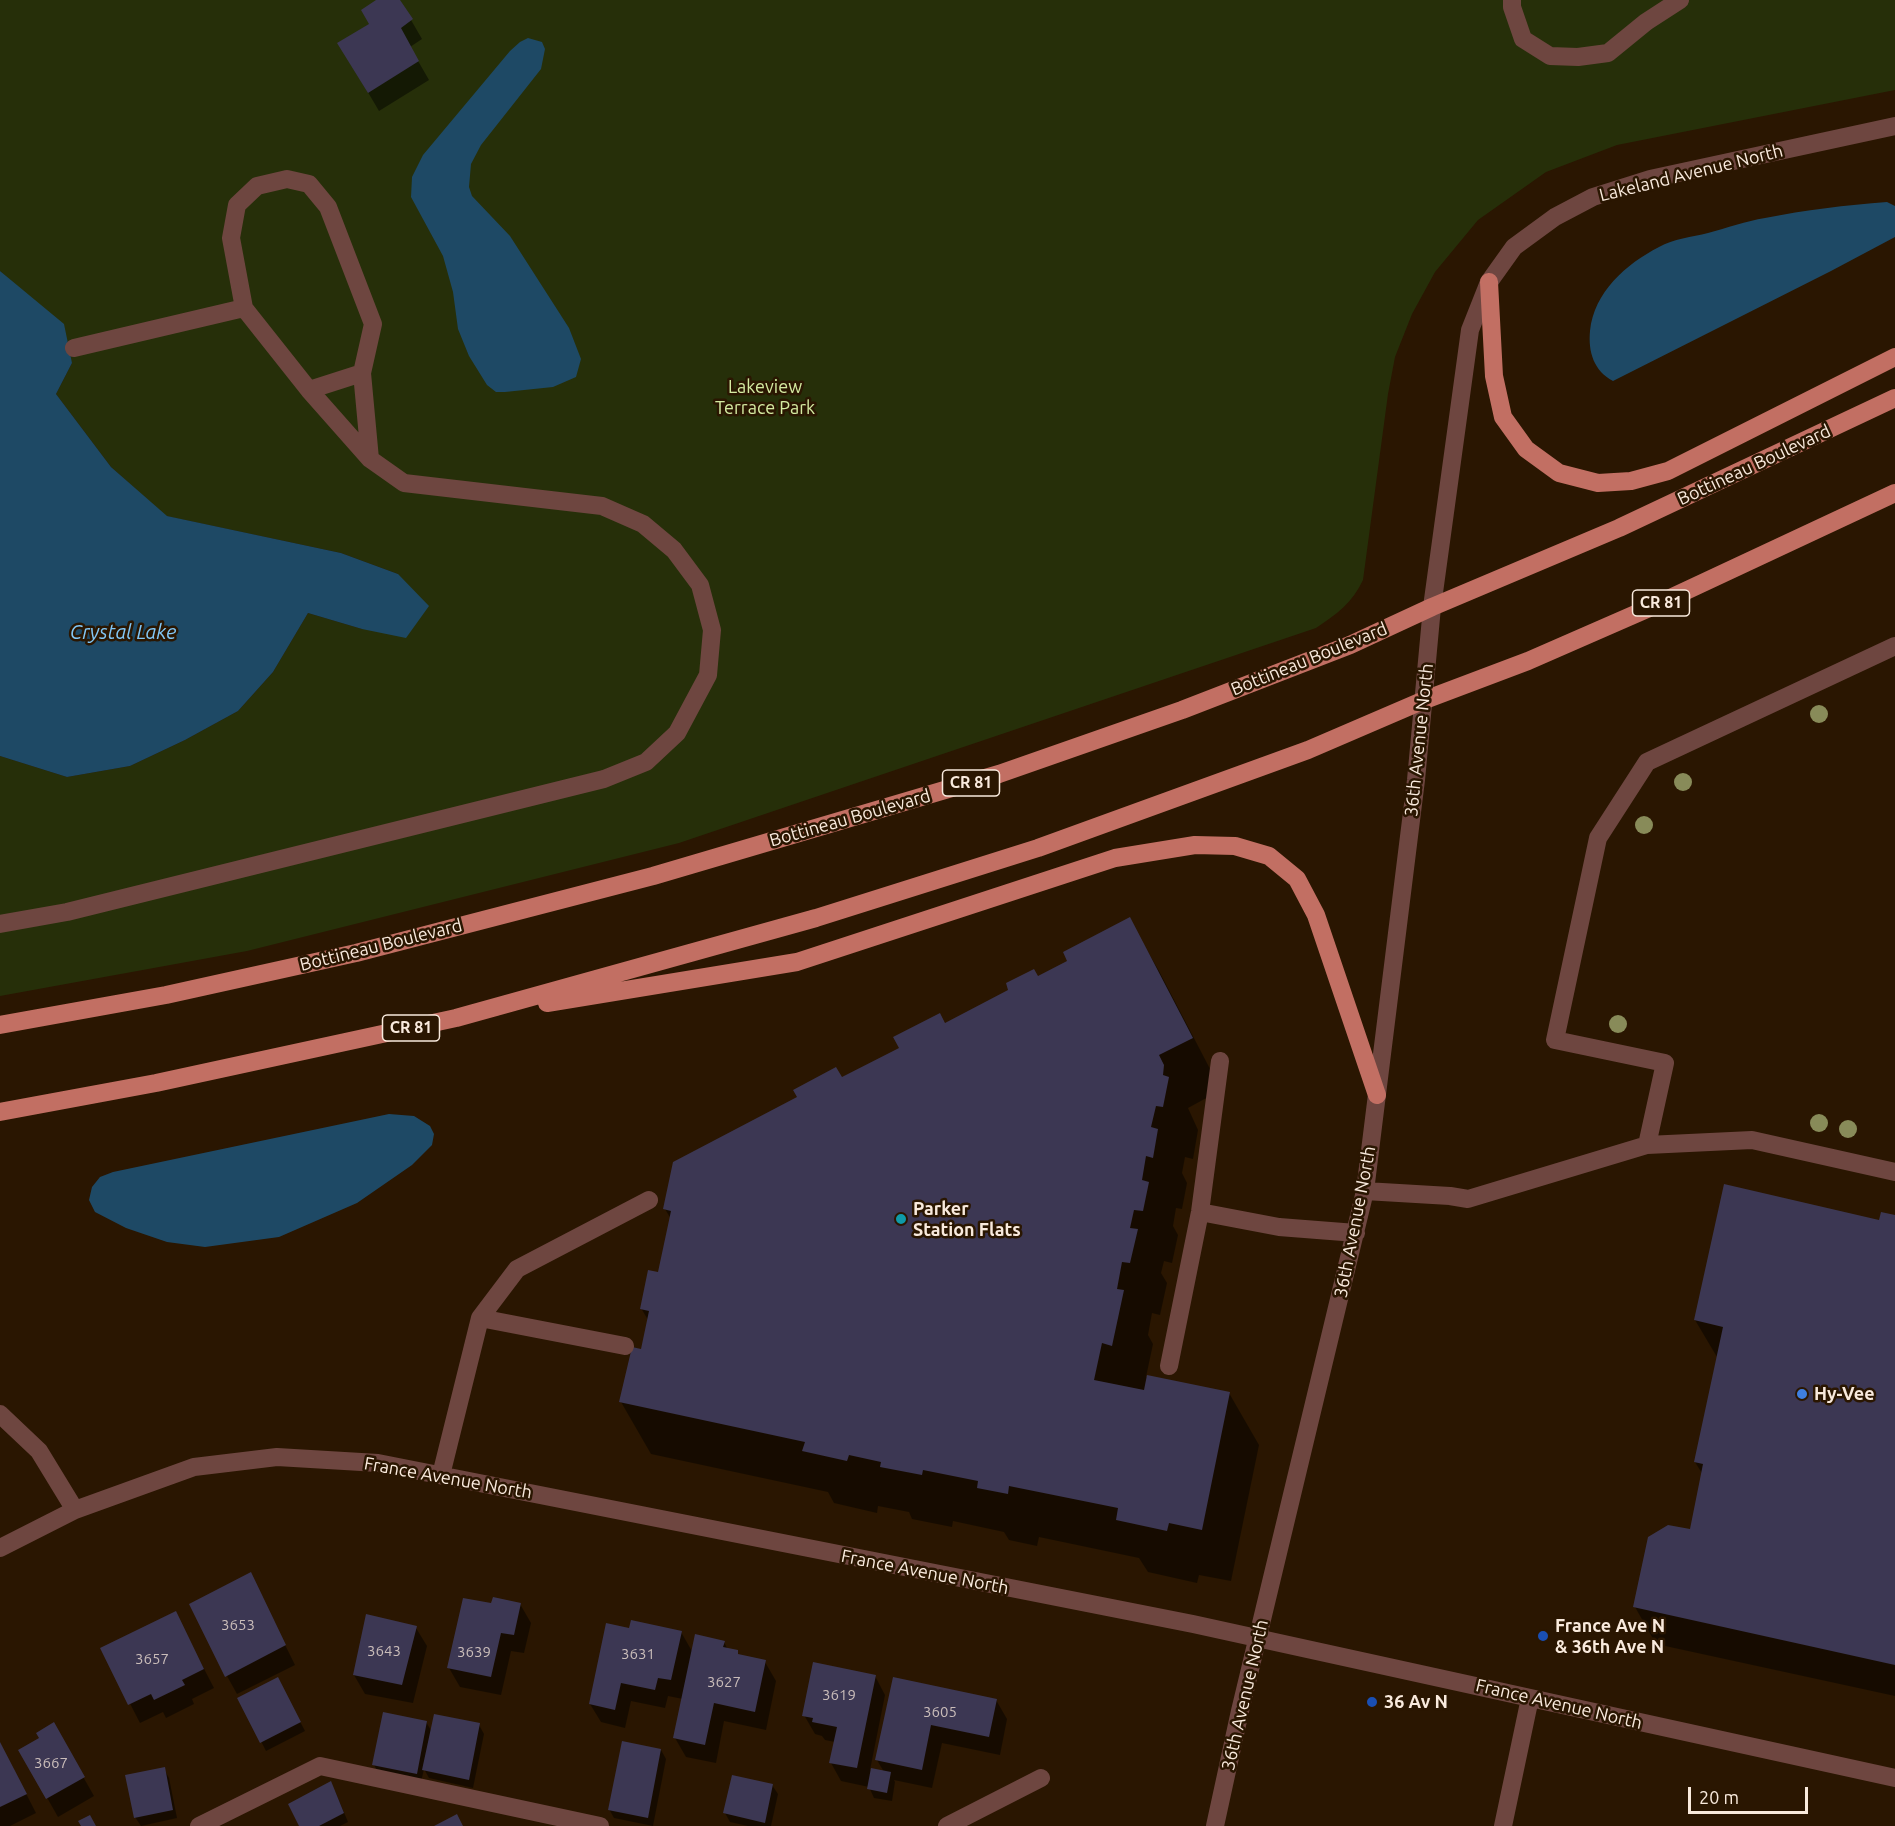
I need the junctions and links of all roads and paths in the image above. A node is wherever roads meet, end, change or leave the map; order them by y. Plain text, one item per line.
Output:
1 (1512, 0) edge
2 (1680, 0) edge
3 (1895, 126) edge
4 (1490, 282) junction
5 (244, 308) junction
6 (74, 348) dead end
7 (1895, 357) edge
8 (362, 373) junction
9 (309, 390) junction
10 (1895, 399) edge
11 (370, 459) junction
12 (1895, 493) edge
13 (1432, 607) junction
14 (1895, 646) edge
15 (1422, 701) junction
16 (0, 924) edge
17 (456, 1018) junction
18 (0, 1025) edge
19 (1220, 1061) dead end
20 (1377, 1095) junction
21 (0, 1112) edge
22 (1647, 1145) junction
23 (1895, 1172) edge
24 (1365, 1191) junction
25 (649, 1200) dead end
26 (1200, 1212) junction
27 (1356, 1233) junction
28 (480, 1318) junction
29 (625, 1346) dead end
30 (1169, 1366) dead end
31 (0, 1414) edge
32 (441, 1475) junction
33 (75, 1510) junction
34 (0, 1548) edge
35 (1258, 1639) junction
36 (1530, 1698) junction
37 (1041, 1778) dead end
38 (1895, 1778) edge
39 (199, 1826) edge
40 (600, 1826) edge
41 (947, 1826) edge
42 (1215, 1826) edge
43 (1503, 1826) edge

1 - 2 street
3 - 4 street, Lakeland Avenue North
4 - 7 main road
4 - 13 street, Lakeland Avenue North
5 - 6 street
5 - 8 street
5 - 9 street
8 - 9 street
8 - 11 street
9 - 11 street
10 - 13 main road, Bottineau Boulevard / CR 81
11 - 16 street
12 - 15 main road, CR 81
13 - 15 street, 36th Avenue North
13 - 18 main road, Bottineau Boulevard / CR 81
14 - 22 street
15 - 17 main road, CR 81
15 - 20 street, 36th Avenue North
17 - 20 main road
17 - 21 main road, CR 81
19 - 26 street
20 - 24 street, 36th Avenue North
22 - 23 street
22 - 24 street
24 - 27 street, 36th Avenue North
25 - 28 street
26 - 27 street
26 - 30 street
27 - 35 street, 36th Avenue North
28 - 29 street
28 - 32 street
31 - 33 street
32 - 33 street, France Avenue North
32 - 35 street, France Avenue North
33 - 34 street, France Avenue North
35 - 36 street, France Avenue North
35 - 42 street, 36th Avenue North
36 - 38 street, France Avenue North
36 - 43 street
37 - 41 street
39 - 40 street

